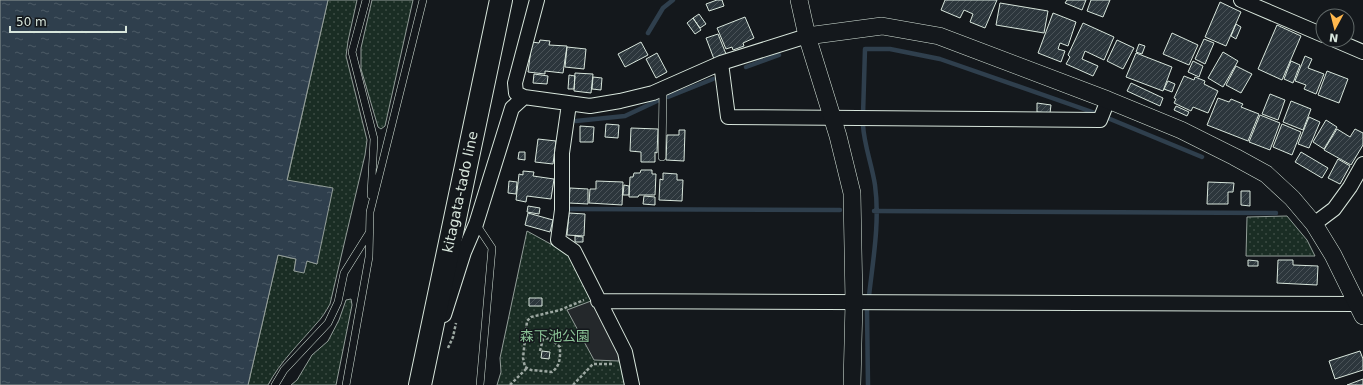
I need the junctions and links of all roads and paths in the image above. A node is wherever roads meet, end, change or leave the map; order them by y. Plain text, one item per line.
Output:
1 (366, 0) edge
2 (423, 0) edge
3 (501, 0) edge
4 (537, 0) edge
5 (799, 0) edge
6 (1240, 0) edge
7 (1315, 32) edge
8 (806, 36) junction
9 (1354, 48) edge
10 (1363, 52) edge
11 (721, 63) junction
12 (663, 88) junction
13 (524, 97) junction
14 (1108, 100) junction
15 (569, 104) junction
16 (833, 119) junction
17 (662, 157) dead end
18 (1363, 164) edge
19 (370, 212) junction
20 (476, 224) junction
21 (1314, 224) junction
22 (369, 232) junction
23 (597, 298) junction
24 (854, 302) junction
25 (1360, 310) edge
26 (540, 351) dead end
27 (627, 364) junction
28 (526, 368) junction
29 (420, 381) edge
30 (275, 385) edge
31 (346, 385) edge
32 (480, 385) edge
33 (511, 385) edge
34 (573, 385) edge
35 (632, 385) edge
36 (852, 385) edge

1 - 19 lane
2 - 19 lane
3 - 29 main road, kitagata-tado line
4 - 13 street
5 - 8 street
6 - 7 street
8 - 11 street
8 - 14 street
8 - 16 street
9 - 10 street
11 - 12 street
11 - 16 street
12 - 15 street
12 - 17 lane
13 - 15 street
13 - 20 street
14 - 16 street
14 - 21 street
15 - 23 street
16 - 24 street
18 - 21 street
19 - 22 lane
20 - 29 street
20 - 32 lane
21 - 25 street
22 - 30 lane
22 - 31 lane
23 - 24 street
23 - 27 street
23 - 28 path
24 - 25 street
24 - 36 street
26 - 28 path
27 - 34 path
27 - 35 street
28 - 33 path

